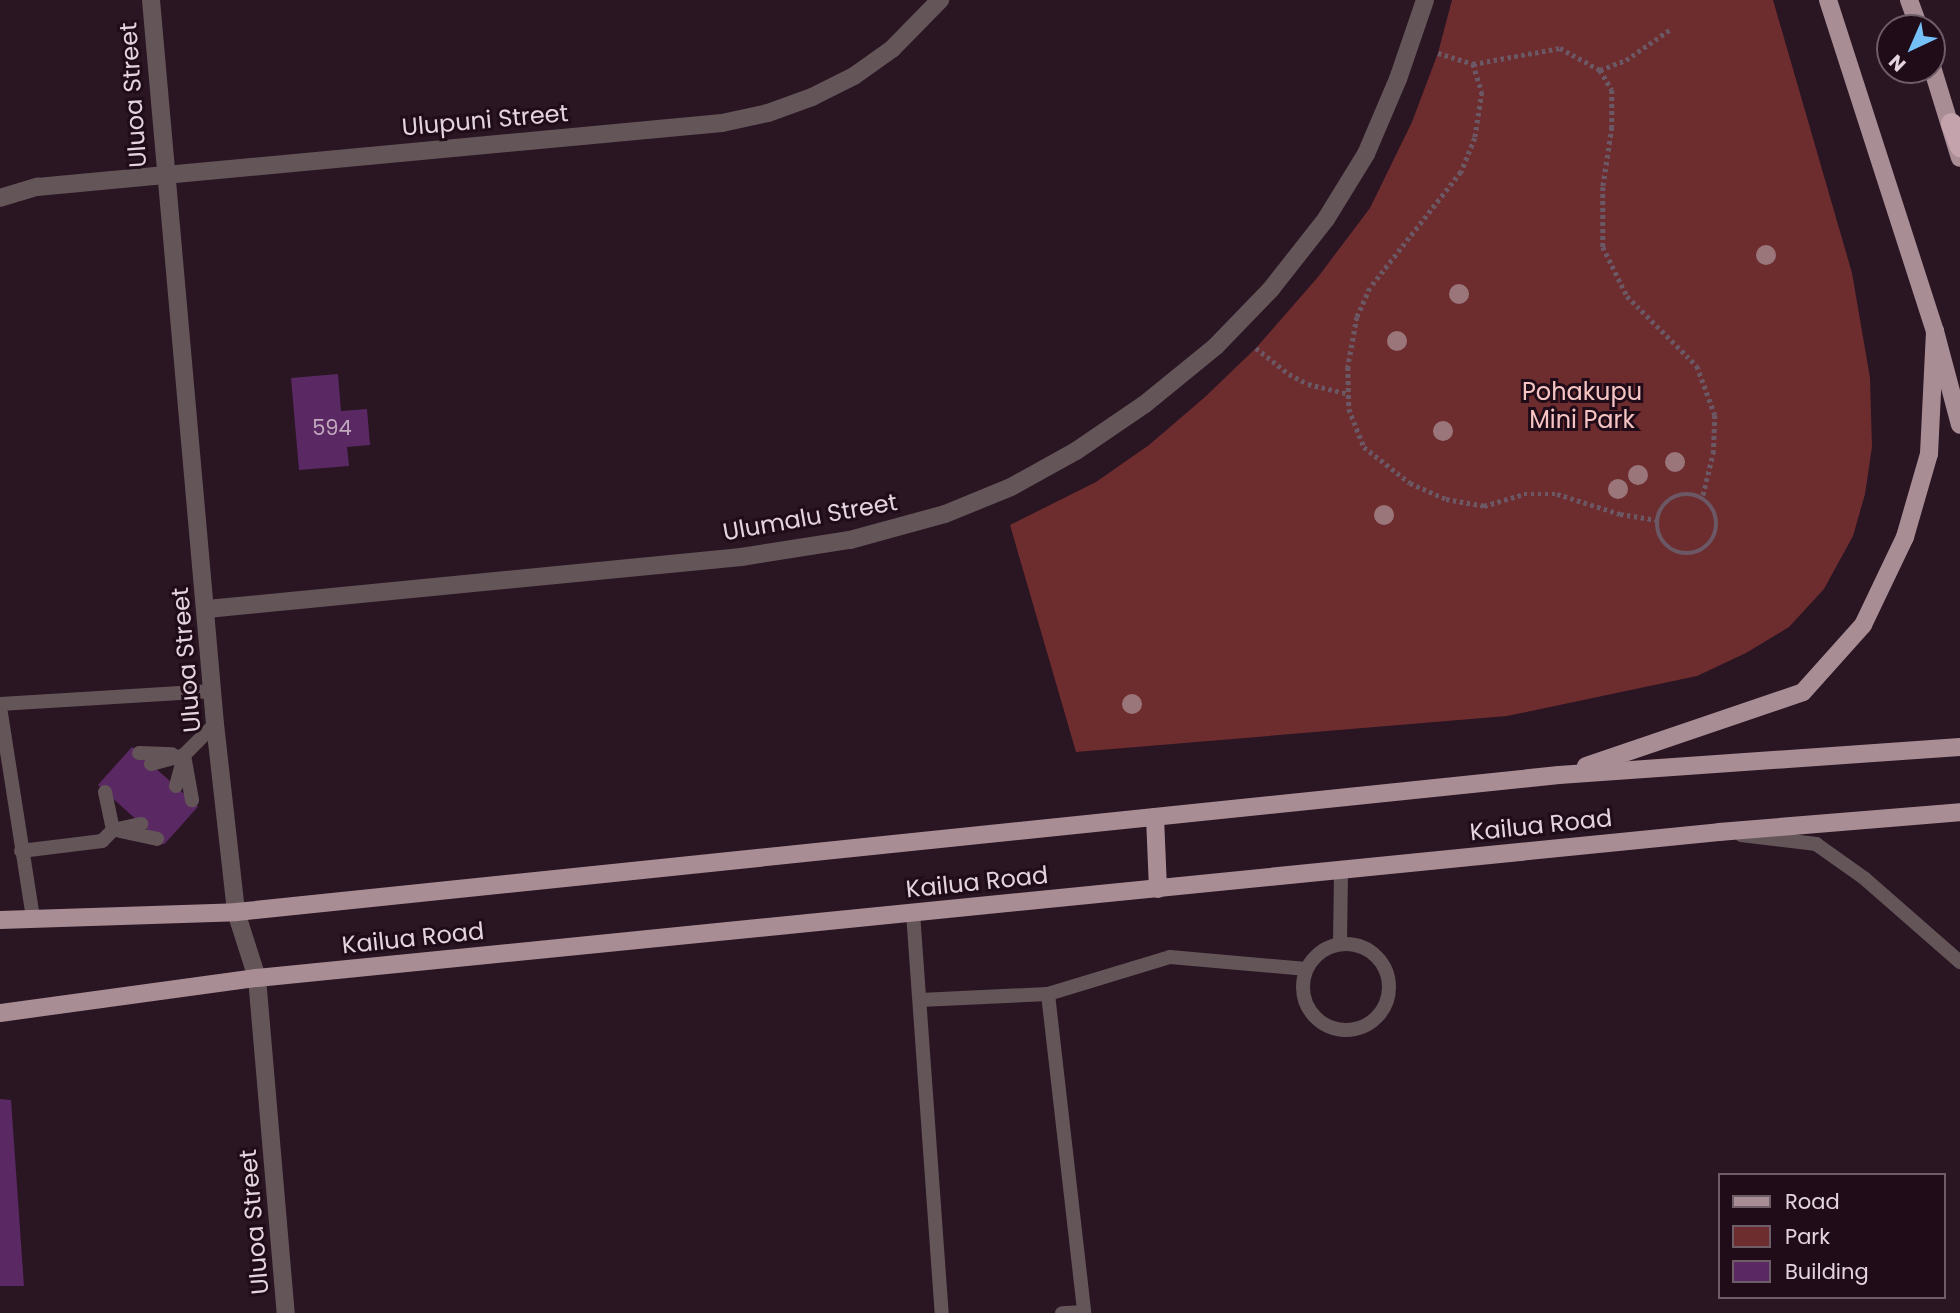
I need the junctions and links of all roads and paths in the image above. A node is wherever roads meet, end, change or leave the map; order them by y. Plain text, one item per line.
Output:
1 (150, 0) edge
2 (940, 0) edge
3 (1425, 0) edge
4 (1828, 0) edge
5 (1672, 28) dead end
6 (1438, 53) dead end
7 (1473, 64) junction
8 (1600, 70) junction
9 (1938, 84) edge
10 (1951, 123) junction
11 (1960, 146) edge
12 (1960, 158) edge
13 (164, 175) junction
14 (0, 198) edge
15 (1935, 331) junction
16 (1255, 348) dead end
17 (1349, 394) junction
18 (1960, 425) edge
19 (1703, 496) junction
20 (1658, 520) junction
21 (207, 609) junction
22 (213, 691) junction
23 (0, 705) edge
24 (215, 724) junction
25 (1960, 747) edge
26 (139, 753) dead end
27 (184, 755) junction
28 (151, 764) dead end
29 (1559, 775) junction
30 (176, 786) dead end
31 (105, 792) dead end
32 (192, 800) dead end
33 (116, 802) dead end
34 (1960, 813) edge
35 (1155, 817) junction
36 (141, 824) dead end
37 (113, 830) junction
38 (1719, 832) junction
39 (157, 839) dead end
40 (21, 851) junction
41 (1341, 870) junction
42 (1158, 888) junction
43 (236, 912) junction
44 (913, 913) junction
45 (33, 917) junction
46 (0, 920) edge
47 (1340, 944) junction
48 (1960, 962) edge
49 (1306, 969) junction
50 (257, 978) junction
51 (1048, 994) junction
52 (920, 1000) junction
53 (0, 1013) edge
54 (286, 1313) edge
55 (942, 1313) edge
56 (1062, 1313) edge

1 - 13 street, Uluoa Street
2 - 13 street, Ulupuni Street
3 - 21 street, Ulumalu Street
4 - 15 main road
5 - 8 path
6 - 7 path
7 - 8 path
7 - 17 path
8 - 19 path
9 - 10 main road
10 - 11 highway
10 - 12 main road
13 - 14 street, Ulupuni Street
13 - 21 street, Uluoa Street
15 - 18 main road
15 - 29 main road
16 - 17 path
17 - 20 path
19 - 20 path
19 - 20 path
21 - 22 street, Uluoa Street
22 - 23 lane
22 - 24 street, Uluoa Street
23 - 40 lane
24 - 27 lane
24 - 43 street, Uluoa Street
25 - 29 main road, Kailua Road
26 - 27 lane
27 - 28 lane
27 - 30 lane
27 - 32 lane
29 - 35 main road, Kailua Road
31 - 37 lane
33 - 37 lane
34 - 38 main road, Kailua Road
35 - 42 main road
35 - 43 main road, Kailua Road
36 - 37 lane
37 - 39 lane
37 - 40 lane
38 - 41 main road, Kailua Road
38 - 48 lane
40 - 45 lane
41 - 42 main road, Kailua Road
41 - 47 lane
42 - 44 main road, Kailua Road
43 - 45 main road, Kailua Road
43 - 50 street, Uluoa Street
44 - 50 main road, Kailua Road
44 - 52 lane
45 - 46 main road, Kailua Road
47 - 49 lane
47 - 49 lane
49 - 51 lane
50 - 53 main road, Kailua Road
50 - 54 street, Uluoa Street
51 - 52 lane
51 - 56 lane
52 - 55 lane

